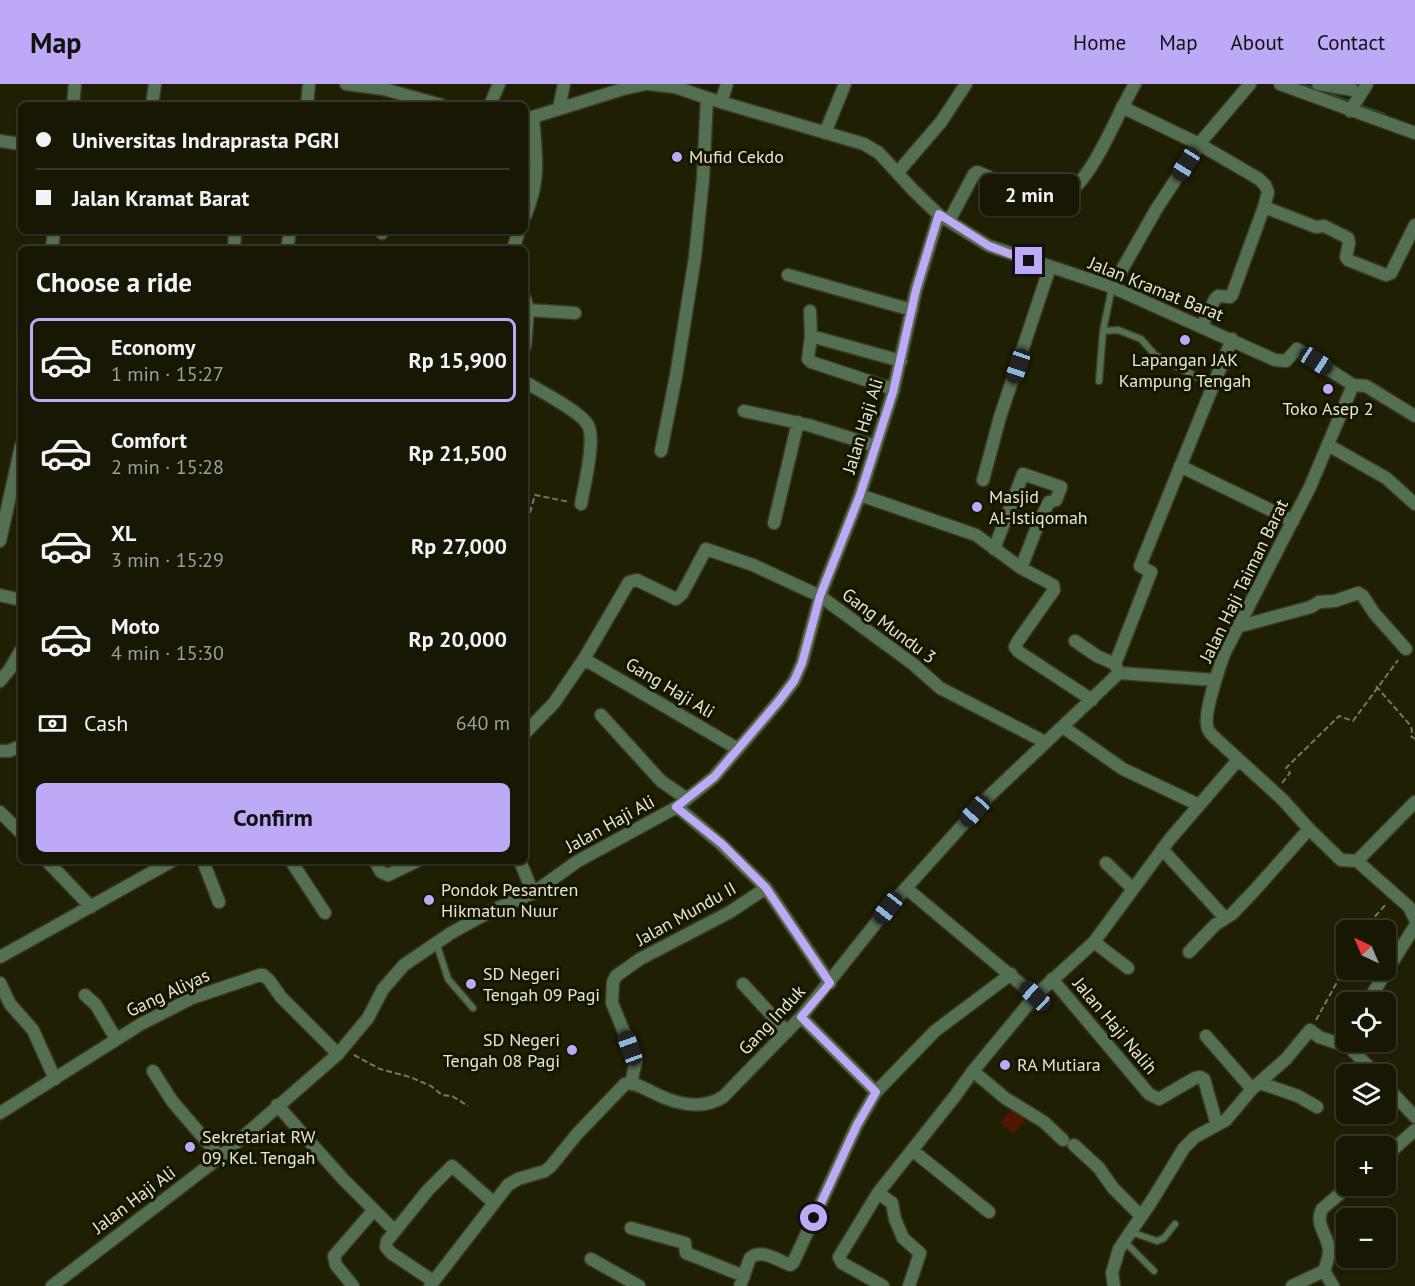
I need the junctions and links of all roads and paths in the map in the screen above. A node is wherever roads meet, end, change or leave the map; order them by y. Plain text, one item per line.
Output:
1 (75, 84) edge
2 (155, 84) edge
3 (309, 84) edge
4 (346, 84) edge
5 (499, 84) edge
6 (564, 84) edge
7 (647, 84) edge
8 (727, 84) edge
9 (845, 84) edge
10 (966, 84) edge
11 (1135, 84) edge
12 (1250, 84) edge
13 (1280, 84) edge
14 (1318, 84) edge
15 (385, 87) edge
16 (1355, 96) edge
17 (707, 98) junction
18 (401, 100) edge
19 (73, 102) edge
20 (152, 102) edge
21 (307, 102) edge
22 (417, 102) edge
23 (491, 102) edge
24 (721, 102) junction
25 (1122, 107) junction
26 (559, 108) junction
27 (529, 117) edge
28 (825, 133) junction
29 (1415, 133) edge
30 (0, 141) edge
31 (18, 144) edge
32 (1199, 144) junction
33 (898, 172) junction
34 (1264, 207) junction
35 (528, 208) edge
36 (944, 218) junction
37 (1415, 225) edge
38 (1050, 267) junction
39 (788, 275) dead end
40 (1112, 287) junction
41 (528, 305) edge
42 (912, 310) junction
43 (810, 311) dead end
44 (575, 313) dead end
45 (1202, 327) junction
46 (1103, 331) junction
47 (811, 336) junction
48 (1232, 339) junction
49 (901, 361) junction
50 (1197, 377) dead end
51 (1099, 381) dead end
52 (528, 384) edge
53 (1353, 385) junction
54 (893, 389) junction
55 (744, 411) dead end
56 (1415, 416) edge
57 (798, 422) junction
58 (1328, 444) junction
59 (876, 446) junction
60 (661, 451) dead end
61 (18, 460) edge
62 (1180, 466) junction
63 (983, 480) dead end
64 (860, 495) junction
65 (581, 504) joint
66 (1415, 504) edge
67 (528, 520) edge
68 (1293, 521) junction
69 (774, 523) dead end
70 (0, 541) edge
71 (994, 549) junction
72 (1021, 568) junction
73 (0, 595) edge
74 (820, 596) junction
75 (18, 599) edge
76 (1237, 627) junction
77 (1075, 641) dead end
78 (1406, 649) joint
79 (18, 655) edge
80 (584, 659) junction
81 (1117, 669) junction
82 (1215, 680) junction
83 (0, 681) edge
84 (1376, 687) junction
85 (1092, 700) junction
86 (601, 715) dead end
87 (1063, 728) junction
88 (528, 730) edge
89 (1415, 739) edge
90 (1045, 742) junction
91 (18, 747) edge
92 (1, 749) edge
93 (738, 749) junction
94 (1238, 760) junction
95 (1275, 792) junction
96 (687, 799) junction
97 (1415, 802) edge
98 (1199, 805) junction
99 (676, 807) junction
100 (0, 812) edge
101 (1309, 829) junction
102 (18, 830) edge
103 (1162, 849) junction
104 (1357, 861) junction
105 (1106, 862) dead end
106 (51, 864) edge
107 (167, 864) edge
108 (204, 864) edge
109 (293, 864) edge
110 (377, 864) edge
111 (411, 864) edge
112 (521, 864) edge
113 (766, 888) junction
114 (906, 888) junction
115 (1132, 888) junction
116 (533, 893) junction
117 (1395, 894) junction
118 (219, 902) dead end
119 (91, 908) junction
120 (325, 913) dead end
121 (1226, 918) junction
122 (1415, 919) edge
123 (1373, 920) edge
124 (1415, 926) edge
125 (436, 941) junction
126 (1094, 942) junction
127 (1188, 952) dead end
128 (2, 953) edge
129 (1128, 968) dead end
130 (1011, 974) junction
131 (1052, 979) junction
132 (1338, 980) edge
133 (0, 983) edge
134 (830, 983) junction
135 (743, 984) dead end
136 (1374, 992) edge
137 (85, 995) dead end
138 (1035, 996) junction
139 (474, 1008) dead end
140 (801, 1017) junction
141 (1310, 1030) junction
142 (788, 1032) junction
143 (1206, 1036) dead end
144 (116, 1039) junction
145 (340, 1052) junction
146 (1366, 1064) edge
147 (153, 1071) dead end
148 (974, 1071) junction
149 (55, 1079) junction
150 (631, 1083) junction
151 (1256, 1086) junction
152 (876, 1092) junction
153 (1396, 1097) edge
154 (277, 1106) junction
155 (468, 1106) dead end
156 (1317, 1107) dead end
157 (0, 1113) edge
158 (1415, 1117) edge
159 (1217, 1125) junction
160 (1415, 1130) edge
161 (1396, 1147) edge
162 (912, 1150) junction
163 (220, 1157) junction
164 (878, 1193) junction
165 (1337, 1196) edge
166 (494, 1203) junction
167 (373, 1211) junction
168 (989, 1212) dead end
169 (1141, 1216) junction
170 (1175, 1224) dead end
171 (631, 1228) dead end
172 (395, 1232) junction
173 (1127, 1237) junction
174 (591, 1259) dead end
175 (1154, 1271) dead end
176 (1324, 1271) junction
177 (742, 1281) edge
178 (431, 1284) edge
179 (52, 1286) edge
180 (353, 1286) edge
181 (639, 1286) edge
182 (883, 1286) edge
183 (909, 1286) edge
184 (1112, 1286) edge
185 (1292, 1286) edge
186 (1334, 1286) edge

1 - 19 street
2 - 20 street
3 - 21 street
4 - 15 street
5 - 23 street
6 - 26 street
7 - 17 street, Jalan Kramat Barat
7 - 26 street
8 - 24 street
9 - 28 street
10 - 33 street
11 - 25 street
12 - 32 street
13 - 16 street
14 - 16 street
15 - 18 street
16 - 29 street
17 - 24 street, Jalan Kramat Barat
17 - 60 street
18 - 22 street
24 - 28 street, Jalan Kramat Barat
25 - 32 street
25 - 36 street, Jalan Haji Ali
26 - 27 street
27 - 35 street
28 - 33 street, Jalan Kramat Barat
30 - 31 street
32 - 34 street
32 - 40 street
33 - 36 street, Jalan Kramat Barat
34 - 37 street
34 - 45 street
36 - 38 street, Jalan Kramat Barat
36 - 42 street, Jalan Haji Ali
38 - 40 street, Jalan Kramat Barat
38 - 63 street
39 - 42 street
40 - 45 street, Jalan Kramat Barat
40 - 46 lane
41 - 44 street
42 - 49 street, Jalan Haji Ali
43 - 47 street
45 - 48 street, Jalan Kramat Barat
46 - 50 lane
46 - 51 lane
47 - 49 street
47 - 54 street
48 - 53 street, Jalan Kramat Barat
48 - 62 street
49 - 54 street, Jalan Haji Ali
52 - 65 street
53 - 56 street
53 - 58 street, Jalan Haji Taiman Barat
54 - 59 street, Jalan Haji Ali
55 - 57 street
57 - 59 street
57 - 69 street
58 - 66 street
58 - 68 street, Jalan Haji Taiman Barat
59 - 64 street, Jalan Haji Ali
61 - 70 street
62 - 68 street
62 - 81 street
64 - 71 street
64 - 74 street, Jalan Haji Ali
65 - 67 path
68 - 76 street, Jalan Haji Taiman Barat
71 - 72 street
71 - 72 street
72 - 85 street
73 - 75 street
74 - 80 street, Gang Mundu 3
74 - 90 street, Gang Mundu 3
74 - 93 street, Jalan Haji Ali
76 - 78 street
76 - 82 street, Jalan Haji Taiman Barat
77 - 81 street
78 - 84 path
79 - 83 street
80 - 88 street
80 - 93 street, Gang Haji Ali
81 - 82 street
81 - 85 street, Gang Induk
82 - 94 street, Jalan Haji Taiman Barat
84 - 89 path
84 - 95 path
85 - 87 street, Gang Induk
86 - 96 street
87 - 90 street, Gang Induk
87 - 98 street
90 - 114 street, Gang Induk
91 - 92 street
93 - 96 street, Jalan Haji Ali
94 - 95 street, Jalan Haji Taiman Barat
94 - 98 street
95 - 101 street, Jalan Haji Taiman Barat
96 - 99 street, Jalan Haji Ali
97 - 104 street
98 - 103 street
99 - 113 street, Jalan Mundu II
99 - 116 street, Jalan Haji Ali
100 - 102 street
101 - 104 street, Jalan Haji Taiman Barat
101 - 121 street
103 - 115 street
103 - 121 street
104 - 117 street, Jalan Haji Taiman Barat
105 - 115 street
106 - 119 street
107 - 119 street
108 - 118 street
109 - 120 street
110 - 111 street
112 - 116 street
113 - 134 street
113 - 150 street, Jalan Mundu II
114 - 130 street
114 - 134 street, Gang Induk
115 - 126 street
116 - 125 street, Jalan Haji Ali
117 - 122 street, Jalan Haji Taiman Barat
117 - 123 path
119 - 128 street
121 - 127 street
124 - 136 street
125 - 139 lane
125 - 145 street, Jalan Haji Ali
126 - 129 street
126 - 131 street
130 - 138 street
130 - 152 street
131 - 138 street
131 - 159 street, Jalan Haji Nalih
132 - 141 path
133 - 149 street
134 - 140 street, Gang Induk
135 - 142 street
137 - 144 street
138 - 148 street
140 - 142 street, Gang Induk
140 - 152 street
141 - 146 street
141 - 151 street
142 - 150 street, Gang Induk
143 - 151 street
144 - 145 street, Gang Aliyas
144 - 149 street, Gang Aliyas
145 - 154 street, Jalan Haji Ali
145 - 155 path
147 - 163 street
148 - 162 street
148 - 169 street
149 - 157 street, Gang Aliyas
150 - 166 street
151 - 156 street
151 - 159 street
152 - 177 street
153 - 158 street
154 - 163 street, Jalan Haji Ali
154 - 167 street
159 - 169 street
160 - 161 street
162 - 164 street
162 - 168 street
163 - 179 street, Jalan Haji Ali
164 - 182 street
164 - 183 street
165 - 176 street
166 - 172 street
166 - 178 street
167 - 172 street
167 - 180 street
169 - 173 street
170 - 173 lane
171 - 177 street
172 - 178 street
173 - 175 lane
173 - 184 street
174 - 181 street
176 - 185 street
176 - 186 street

